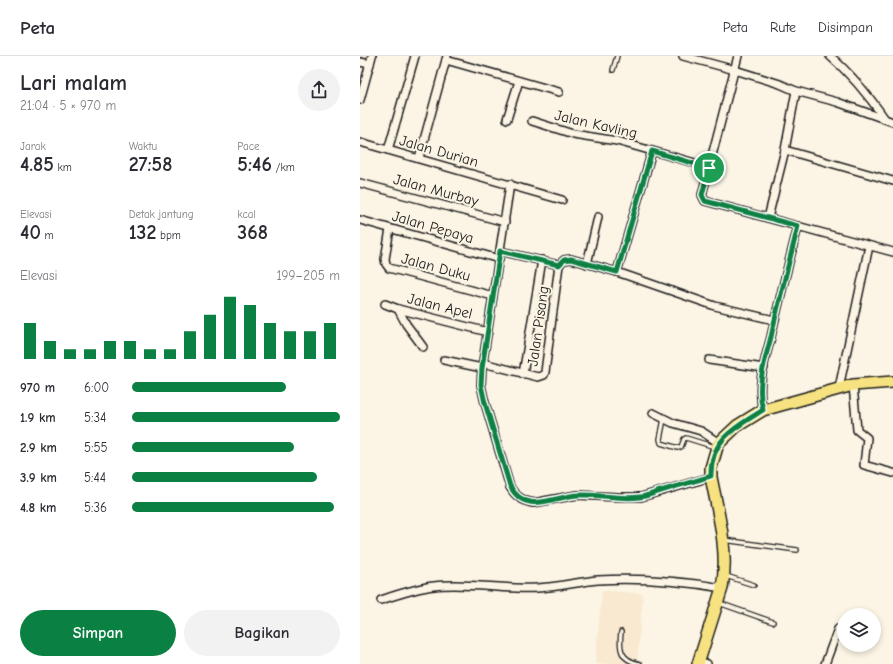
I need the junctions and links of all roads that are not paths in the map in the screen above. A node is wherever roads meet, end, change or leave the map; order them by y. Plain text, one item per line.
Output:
1 (372, 56) edge
2 (415, 56) edge
3 (617, 56) edge
4 (683, 56) edge
5 (738, 56) edge
6 (830, 56) edge
7 (447, 58) edge
8 (360, 62) edge
9 (370, 64) junction
10 (613, 70) dead end
11 (736, 70) junction
12 (518, 81) junction
13 (796, 91) junction
14 (559, 92) dead end
15 (360, 100) edge
16 (506, 119) dead end
17 (885, 119) junction
18 (532, 121) dead end
19 (893, 122) edge
20 (360, 144) edge
21 (388, 150) junction
22 (785, 150) junction
23 (652, 151) junction
24 (419, 158) junction
25 (709, 168) junction
26 (893, 181) edge
27 (360, 183) edge
28 (510, 184) junction
29 (562, 200) dead end
30 (598, 217) dead end
31 (768, 218) junction
32 (360, 220) edge
33 (505, 222) junction
34 (798, 226) junction
35 (390, 229) junction
36 (869, 246) junction
37 (500, 251) junction
38 (893, 252) edge
39 (499, 259) junction
40 (542, 260) junction
41 (586, 264) junction
42 (559, 265) junction
43 (617, 272) junction
44 (493, 296) junction
45 (385, 304) dead end
46 (398, 309) junction
47 (774, 320) junction
48 (488, 332) junction
49 (422, 347) dead end
50 (444, 360) dead end
51 (710, 360) dead end
52 (483, 366) junction
53 (764, 368) junction
54 (523, 374) junction
55 (893, 382) edge
56 (853, 385) junction
57 (839, 388) junction
58 (763, 410) junction
59 (654, 413) dead end
60 (664, 418) junction
61 (718, 445) junction
62 (893, 473) edge
63 (711, 476) junction
64 (723, 540) junction
65 (796, 550) dead end
66 (725, 576) junction
67 (754, 585) dead end
68 (722, 588) junction
69 (381, 600) dead end
70 (718, 603) junction
71 (773, 622) dead end
72 (621, 632) dead end
73 (837, 632) edge
74 (701, 663) edge
75 (640, 664) edge
76 (825, 664) edge

1 - 9 street
2 - 21 street
3 - 10 lane
4 - 11 street
5 - 11 street
6 - 17 street
7 - 12 street
7 - 24 street
8 - 9 street
9 - 15 street
11 - 13 street
11 - 25 street
12 - 14 street
12 - 16 street
13 - 17 street
13 - 22 street
17 - 19 street
18 - 23 street, Jalan Kavling
20 - 21 street, Jalan Durian
21 - 24 street, Jalan Durian
22 - 26 street
22 - 31 street
23 - 25 street, Jalan Kavling
23 - 43 street
24 - 28 street, Jalan Durian
25 - 31 street
27 - 33 street, Jalan Murbay
28 - 29 street, Jalan Durian
28 - 33 street
30 - 41 street
31 - 34 street
32 - 35 street, Jalan Pepaya
33 - 37 street
34 - 36 street
34 - 47 street
35 - 39 street, Jalan Pepaya
35 - 44 street, Jalan Duku
36 - 38 street
36 - 57 street
37 - 39 street
37 - 40 street
39 - 44 street
40 - 42 street
40 - 54 street
41 - 42 street
41 - 43 street
42 - 54 street, Jalan Pisang
43 - 47 street
44 - 48 street
45 - 46 street, Jalan Apel
46 - 48 street, Jalan Apel
46 - 49 street
47 - 53 street
48 - 52 street
50 - 52 street, Jalan Pisang
51 - 53 street
52 - 54 street, Jalan Pisang
52 - 63 street
53 - 58 street
55 - 56 main road
56 - 57 main road
56 - 62 street
57 - 58 main road
58 - 61 main road
59 - 60 street
60 - 61 street
60 - 61 lane
61 - 63 main road
63 - 64 main road
64 - 65 lane
64 - 66 main road
66 - 67 lane
66 - 68 main road
68 - 69 street
68 - 70 main road
70 - 71 lane
70 - 74 main road
72 - 75 lane
73 - 76 street

